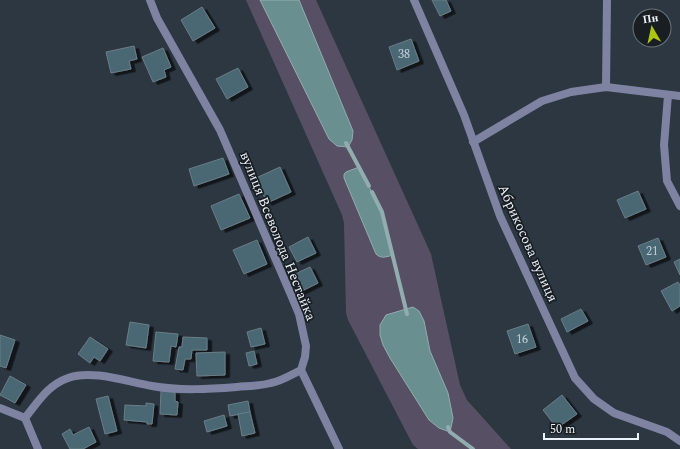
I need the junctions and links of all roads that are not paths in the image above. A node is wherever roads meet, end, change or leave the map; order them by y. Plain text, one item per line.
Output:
1 (150, 0) edge
2 (414, 0) edge
3 (607, 0) edge
4 (606, 87) junction
5 (668, 94) junction
6 (680, 96) edge
7 (473, 142) junction
8 (680, 206) edge
9 (301, 370) junction
10 (0, 408) edge
11 (25, 418) junction
12 (680, 441) edge
13 (38, 449) edge
14 (339, 449) edge

1 - 9 street, вулиця Всеволода Нестайка
2 - 7 street, Абрикосова вулиця
3 - 4 street
4 - 5 street
4 - 7 street
5 - 6 street
5 - 8 street
7 - 12 street, Абрикосова вулиця
9 - 11 street
9 - 14 street
10 - 11 street
11 - 13 street

